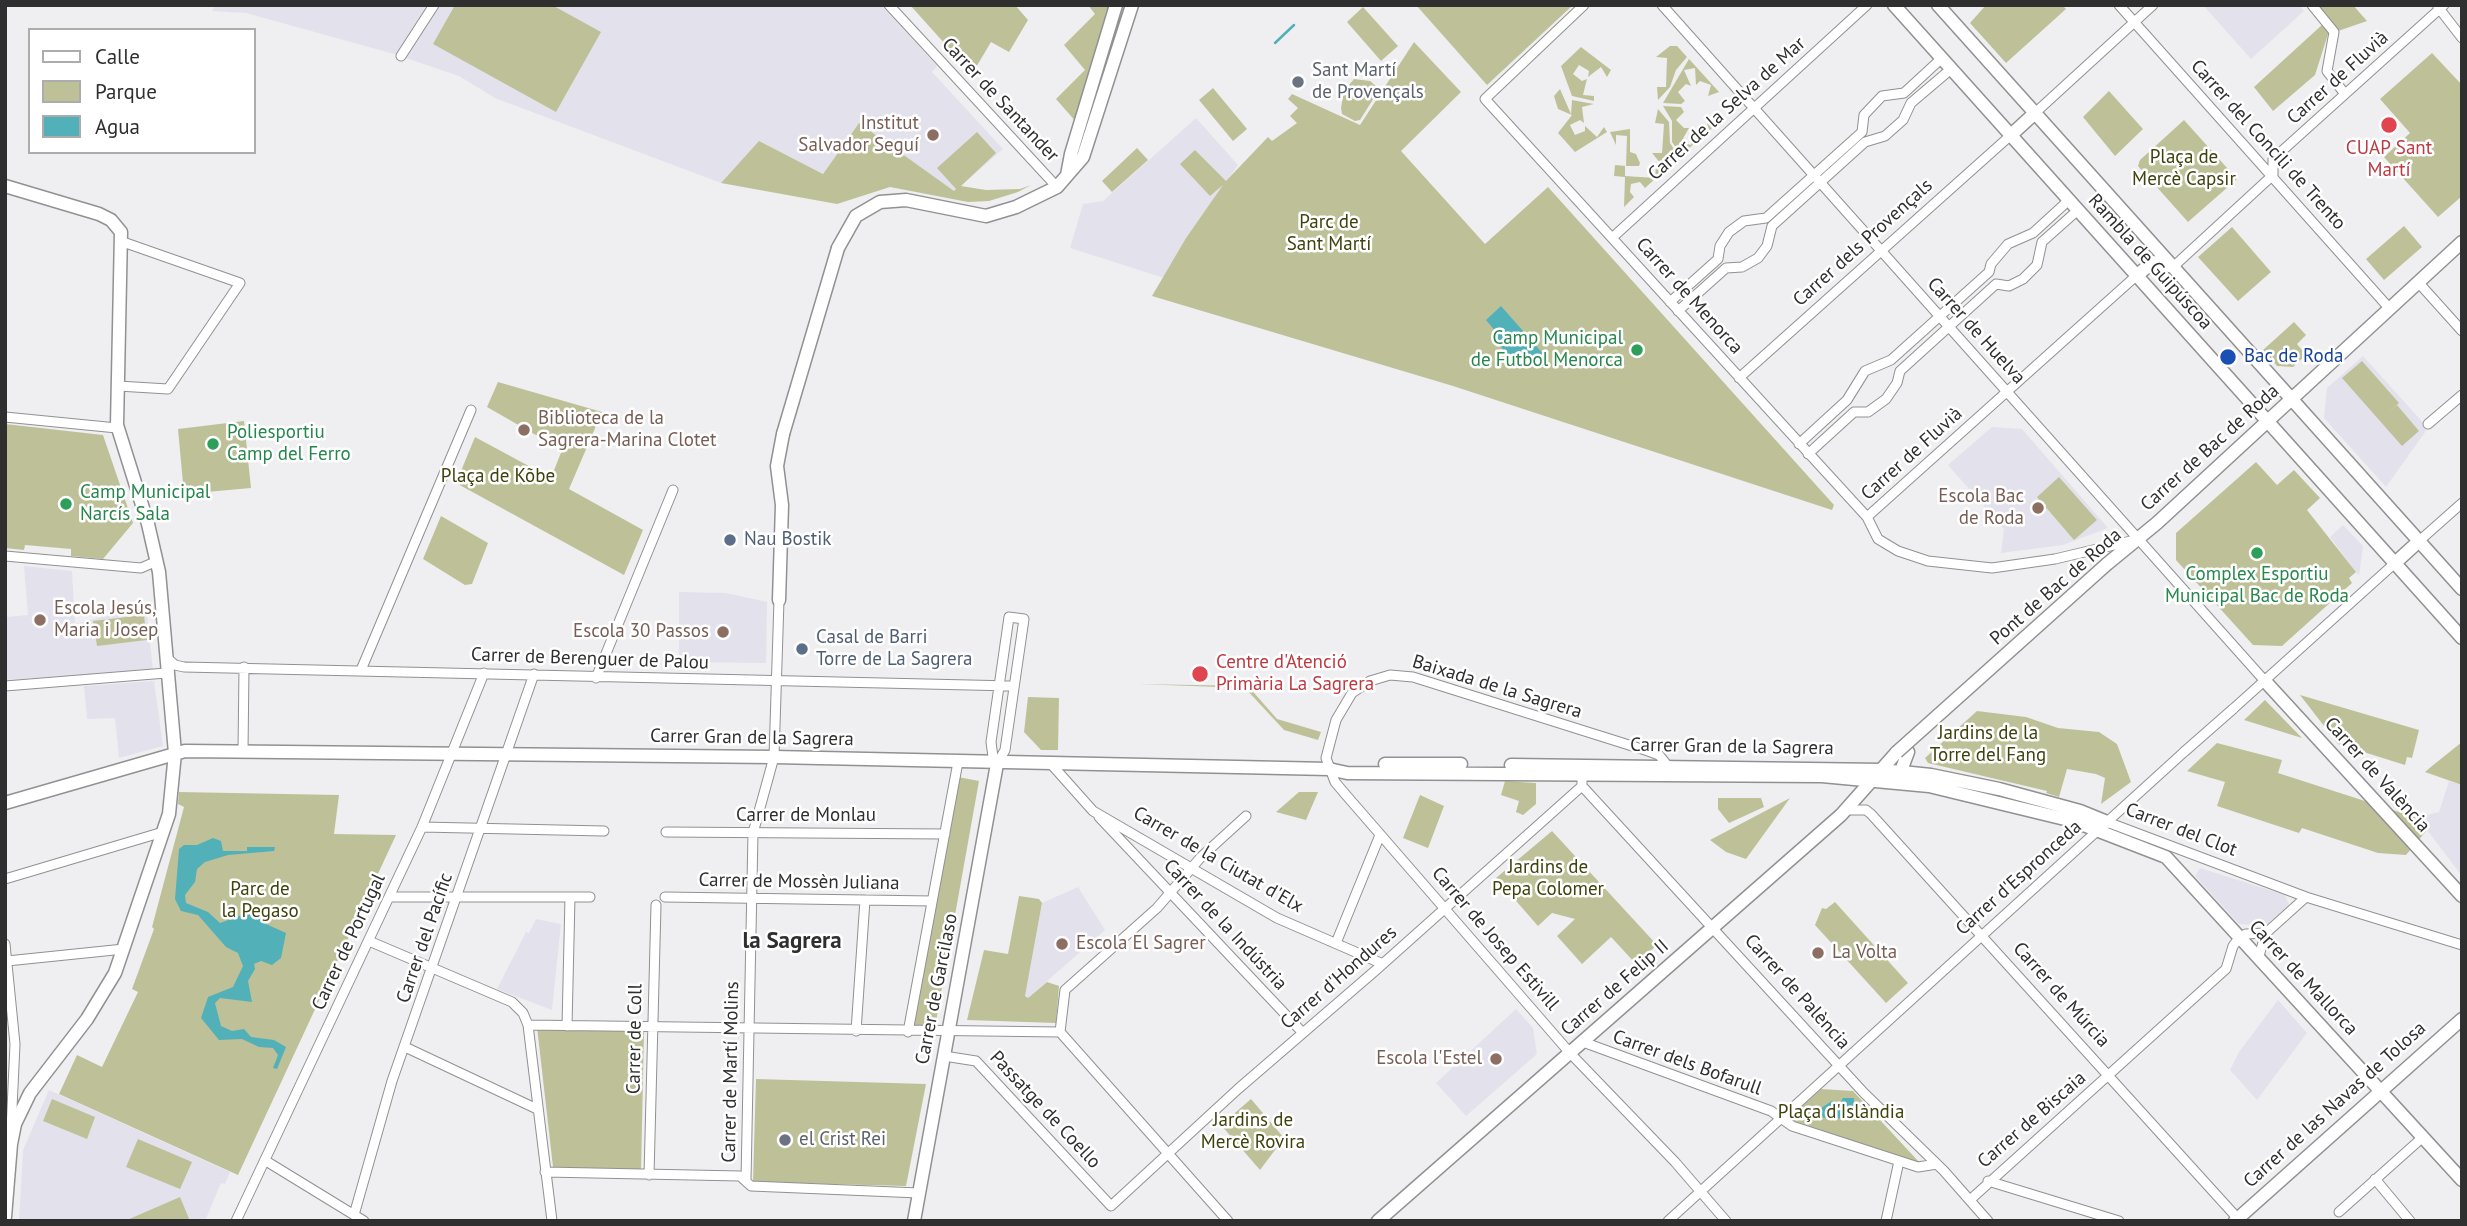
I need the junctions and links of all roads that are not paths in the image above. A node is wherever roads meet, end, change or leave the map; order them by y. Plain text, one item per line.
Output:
1 (434, 5) edge
2 (889, 5) edge
3 (1116, 5) edge
4 (1132, 5) edge
5 (1584, 5) edge
6 (1662, 5) edge
7 (1867, 5) edge
8 (1894, 5) edge
9 (1938, 5) edge
10 (2119, 5) edge
11 (2153, 5) edge
12 (2312, 5) edge
13 (2440, 7) edge
14 (2134, 22) junction
15 (2462, 38) edge
16 (401, 56) dead end
17 (1941, 58) junction
18 (1951, 69) junction
19 (2346, 94) junction
20 (1754, 108) junction
21 (2035, 113) junction
22 (2011, 135) junction
23 (1067, 175) junction
24 (2273, 175) junction
25 (1816, 179) junction
26 (5, 186) edge
27 (1056, 187) junction
28 (2073, 205) junction
29 (1612, 238) junction
30 (123, 242) junction
31 (2462, 242) edge
32 (1881, 251) junction
33 (2173, 267) junction
34 (2136, 276) junction
35 (2418, 282) junction
36 (1670, 302) junction
37 (2389, 309) junction
38 (1678, 311) junction
39 (1939, 317) junction
40 (1948, 327) junction
41 (2462, 331) edge
42 (1739, 378) junction
43 (118, 386) junction
44 (2007, 392) junction
45 (2462, 395) edge
46 (2292, 399) junction
47 (471, 410) dead end
48 (5, 417) edge
49 (2267, 422) junction
50 (2428, 424) dead end
51 (117, 428) junction
52 (1799, 443) junction
53 (1808, 454) junction
54 (673, 490) dead end
55 (2462, 503) edge
56 (1867, 517) junction
57 (2138, 540) junction
58 (2418, 542) junction
59 (5, 556) edge
60 (157, 561) junction
61 (2395, 563) junction
62 (2462, 589) edge
63 (779, 600) joint
64 (2462, 638) edge
65 (168, 665) junction
66 (244, 667) junction
67 (361, 670) junction
68 (484, 673) junction
69 (534, 674) junction
70 (596, 678) junction
71 (2264, 680) junction
72 (777, 681) junction
73 (999, 685) junction
74 (5, 686) edge
75 (1013, 686) junction
76 (243, 752) junction
77 (1903, 752) junction
78 (175, 753) junction
79 (451, 754) junction
80 (508, 755) junction
81 (774, 757) junction
82 (958, 762) junction
83 (997, 764) junction
84 (1052, 765) junction
85 (1667, 765) junction
86 (1329, 769) junction
87 (1582, 775) junction
88 (1878, 775) junction
89 (1841, 777) junction
90 (1899, 777) junction
91 (5, 803) edge
92 (1847, 810) junction
93 (1093, 811) junction
94 (1246, 816) dead end
95 (2107, 822) junction
96 (422, 827) junction
97 (482, 831) junction
98 (604, 831) dead end
99 (2097, 831) junction
100 (163, 832) junction
101 (666, 832) dead end
102 (753, 833) junction
103 (945, 834) junction
104 (1380, 835) junction
105 (1192, 867) junction
106 (5, 879) edge
107 (1171, 891) junction
108 (2462, 896) edge
109 (390, 897) junction
110 (458, 897) junction
111 (570, 897) junction
112 (590, 897) dead end
113 (665, 897) dead end
114 (2306, 897) junction
115 (752, 898) junction
116 (865, 900) junction
117 (932, 901) junction
118 (656, 905) dead end
119 (1446, 908) junction
120 (1714, 927) junction
121 (2266, 933) junction
122 (1983, 934) junction
123 (2239, 938) junction
124 (369, 941) junction
125 (1336, 943) junction
126 (5, 944) edge
127 (2462, 945) edge
128 (124, 949) junction
129 (2258, 959) junction
130 (7, 961) edge
131 (1383, 964) junction
132 (434, 967) junction
133 (2462, 1019) edge
134 (528, 1025) junction
135 (567, 1026) junction
136 (652, 1027) junction
137 (749, 1030) junction
138 (949, 1030) junction
139 (856, 1031) junction
140 (908, 1032) junction
141 (1060, 1032) junction
142 (1302, 1032) junction
143 (1583, 1042) junction
144 (10, 1045) edge
145 (405, 1047) junction
146 (1570, 1053) junction
147 (944, 1056) junction
148 (1839, 1065) junction
149 (2110, 1075) junction
150 (2381, 1090) junction
151 (537, 1109) junction
152 (1783, 1116) junction
153 (12, 1135) junction
154 (2423, 1137) junction
155 (1170, 1153) junction
156 (266, 1161) junction
157 (1899, 1161) junction
158 (1937, 1164) junction
159 (7, 1171) edge
160 (545, 1172) junction
161 (649, 1175) junction
162 (2375, 1179) junction
163 (746, 1180) junction
164 (2462, 1180) edge
165 (1988, 1181) junction
166 (1700, 1191) junction
167 (919, 1193) junction
168 (1971, 1199) junction
169 (1111, 1206) joint
170 (2339, 1212) dead end
171 (354, 1215) junction
172 (5, 1217) edge
173 (2238, 1220) edge
174 (236, 1221) edge
175 (364, 1221) edge
176 (552, 1221) edge
177 (914, 1221) edge
178 (1228, 1221) edge
179 (1378, 1221) edge
180 (1668, 1221) edge
181 (1726, 1221) edge
182 (1886, 1221) edge
183 (1988, 1221) edge
184 (2119, 1221) edge
185 (2410, 1221) edge

1 - 16 street
2 - 27 street, Carrer de Santander
3 - 23 street
4 - 23 street
5 - 29 street, Carrer de Menorca
6 - 20 street, Carrer de Huelva
7 - 20 street, Carrer de la Selva de Mar
8 - 17 street, Rambla de Guipúscoa
9 - 21 street, Rambla de Guipúscoa
10 - 14 street, Carrer del Concili de Trento
11 - 14 street
12 - 19 street
13 - 15 street
13 - 19 street, Carrer de Fluvià
14 - 21 street
14 - 24 street, Carrer del Concili de Trento
17 - 18 street, Rambla de Guipúscoa
17 - 25 street
18 - 22 street, Rambla de Guipúscoa
18 - 25 street
19 - 24 street, Carrer de Fluvià
20 - 25 street, Carrer de Huelva
20 - 29 street, Carrer de la Selva de Mar
21 - 22 street
21 - 33 street, Rambla de Guipúscoa
22 - 28 street, Rambla de Guipúscoa
22 - 32 street, Carrer dels Provençals
23 - 27 street
24 - 33 street, Carrer de Fluvià
24 - 37 street, Carrer del Concili de Trento
25 - 32 street, Carrer de Huelva
25 - 36 street
25 - 38 street
26 - 30 street
27 - 63 street, bridge
28 - 34 street, Rambla de Guipúscoa
28 - 39 street
28 - 40 street
29 - 36 street, Carrer de Menorca
30 - 43 street
30 - 43 street
31 - 35 street, Carrer de Bac de Roda
32 - 39 street, Carrer de Huelva
32 - 42 street, Carrer dels Provençals
33 - 34 street
33 - 46 street, Rambla de Guipúscoa
34 - 44 street, Carrer de Fluvià
34 - 49 street, Rambla de Guipúscoa
35 - 37 street, Carrer de Bac de Roda
35 - 41 street
36 - 38 street, Carrer de Menorca
37 - 46 street, Carrer de Bac de Roda
38 - 42 street, Carrer de Menorca
39 - 40 street, Carrer de Huelva
39 - 52 street
40 - 44 street, Carrer de Huelva
40 - 53 street
42 - 52 street, Carrer de Menorca
43 - 51 street
44 - 56 street, Carrer de Fluvià
44 - 57 street, Carrer de Huelva
45 - 50 street
46 - 49 street, Carrer de Bac de Roda
46 - 58 street, Rambla de Guipúscoa
47 - 67 street
48 - 51 street
49 - 57 street, Carrer de Bac de Roda
49 - 61 street, Rambla de Guipúscoa
51 - 60 street
52 - 53 street, Carrer de Menorca
53 - 56 street, Carrer de Menorca
54 - 70 street
55 - 58 street
56 - 57 street, Carrer de Menorca
57 - 71 street, Carrer de Huelva
57 - 77 street, Pont de Bac de Roda, bridge
58 - 61 street
58 - 62 street, Rambla de Guipúscoa
59 - 60 street
60 - 65 street
61 - 64 street, Rambla de Guipúscoa
61 - 71 street, Carrer d'Espronceda
63 - 72 street, Carrer de Martí Molins
65 - 66 street, Carrer de Berenguer de Palou
65 - 74 street
65 - 78 street
66 - 67 street, Carrer de Berenguer de Palou
66 - 76 street
67 - 68 street, Carrer de Berenguer de Palou
68 - 69 street, Carrer de Berenguer de Palou
68 - 79 street, Carrer de Portugal
69 - 70 street, Carrer de Berenguer de Palou
69 - 80 street, Carrer del Pacífic
70 - 72 street, Carrer de Berenguer de Palou
71 - 95 street, Carrer d'Espronceda, bridge
71 - 108 street, Carrer de València
72 - 73 street, Carrer de Berenguer de Palou
72 - 81 street, Carrer de Martí Molins
73 - 75 street, Carrer de Berenguer de Palou
73 - 75 street, Carrer de Garcilaso
73 - 83 street, Carrer de Garcilaso
75 - 83 street, Carrer de Garcilaso
76 - 78 street, Carrer Gran de la Sagrera
76 - 79 street, Carrer Gran de la Sagrera
77 - 88 street, Pont de Bac de Roda
77 - 90 street, Pont de Bac de Roda
78 - 91 street, Carrer Gran de la Sagrera
78 - 100 street
79 - 80 street, Carrer Gran de la Sagrera
79 - 96 street, Carrer de Portugal
80 - 81 street, Carrer Gran de la Sagrera
80 - 97 street, Carrer del Pacífic
81 - 82 street, Carrer Gran de la Sagrera
81 - 102 street, Carrer de Martí Molins
82 - 83 street, Carrer Gran de la Sagrera
82 - 103 street, Carrer de Garcilaso
83 - 84 street, Carrer Gran de la Sagrera
83 - 138 street, Carrer de Garcilaso
84 - 86 street, Carrer Gran de la Sagrera
84 - 93 street, Carrer de la Ciutat d'Elx
85 - 86 street, Baixada de la Sagrera
85 - 87 street, Carrer Gran de la Sagrera
85 - 88 street, Carrer Gran de la Sagrera
86 - 87 street, Carrer Gran de la Sagrera
86 - 104 street, Carrer de Josep Estivill
87 - 89 street, Carrer Gran de la Sagrera
87 - 119 street, Carrer d'Hondures
87 - 120 street, Carrer de Palència
88 - 89 street, Carrer Gran de la Sagrera
88 - 90 street, Carrer del Clot
88 - 92 street, Carrer de Felip II
89 - 92 street
90 - 95 street, Carrer del Clot
90 - 99 street, Carrer del Clot
92 - 120 street, Carrer de Felip II
92 - 122 street, Carrer de Múrcia
93 - 105 street, Carrer de la Ciutat d'Elx
93 - 107 street, Carrer de la Indústria
94 - 105 street
95 - 99 street, Carrer d'Espronceda
95 - 114 street, Carrer del Clot
96 - 97 street
96 - 109 street, Carrer de Portugal
97 - 98 street
97 - 110 street, Carrer del Pacífic
99 - 122 street, Carrer d'Espronceda
99 - 123 street, Carrer de Mallorca
100 - 106 street
100 - 128 street
101 - 102 street, Carrer de Monlau
102 - 103 street, Carrer de Monlau
102 - 115 street, Carrer de Martí Molins
103 - 117 street, Carrer de Garcilaso
104 - 119 street, Carrer de Josep Estivill
104 - 125 street
105 - 107 street
105 - 125 street, Carrer de la Ciutat d'Elx
107 - 141 street
107 - 142 street, Carrer de la Indústria
109 - 110 street
109 - 124 street, Carrer de Portugal
110 - 111 street
110 - 132 street, Carrer del Pacífic
111 - 112 street
111 - 135 street
113 - 115 street, Carrer de Mossèn Juliana
114 - 121 street
114 - 127 street, Carrer del Clot
115 - 116 street, Carrer de Mossèn Juliana
115 - 137 street, Carrer de Martí Molins
116 - 117 street, Carrer de Mossèn Juliana
116 - 139 street
117 - 140 street, Carrer de Garcilaso
118 - 136 street, Carrer de Coll
119 - 131 street, Carrer d'Hondures
119 - 146 street, Carrer de Josep Estivill
120 - 143 street, Carrer de Felip II
120 - 148 street, Carrer de Palència
121 - 123 street
121 - 129 street
122 - 148 street, Carrer d'Espronceda
122 - 149 street, Carrer de Múrcia
123 - 129 street, Carrer de Mallorca
123 - 149 street, Carrer de Biscaia
124 - 132 street
124 - 156 street, Carrer de Portugal
125 - 131 street, Carrer de la Ciutat d'Elx
126 - 130 street
128 - 130 street
128 - 153 street
129 - 150 street, Carrer de Mallorca
130 - 144 street
131 - 142 street, Carrer d'Hondures
132 - 134 street
132 - 145 street, Carrer del Pacífic
133 - 150 street, Carrer de las Navas de Tolosa
134 - 135 street
134 - 151 street
135 - 136 street
136 - 137 street
136 - 161 street, Carrer de Coll
137 - 139 street
137 - 163 street, Carrer de Martí Molins
138 - 140 street
138 - 141 street
138 - 147 street, Carrer de Garcilaso
139 - 140 street
141 - 155 street
142 - 155 street, Carrer d'Hondures
143 - 146 street, Carrer de Felip II
143 - 152 street, Carrer dels Bofarull
144 - 153 street
145 - 151 street
145 - 171 street, Carrer del Pacífic
146 - 166 street, Carrer de Josep Estivill
146 - 179 street, Carrer de Felip II
147 - 167 street, Carrer de Garcilaso
147 - 169 street, Passatge de Coello
148 - 152 street, Carrer d'Espronceda
148 - 158 street, Carrer de Palència
149 - 165 street, Carrer de Biscaia
149 - 173 street, Carrer de Múrcia
150 - 154 street, Carrer de Mallorca
150 - 173 street, Carrer de las Navas de Tolosa
151 - 160 street
152 - 157 street, Carrer dels Bofarull
152 - 166 street, Carrer d'Espronceda
153 - 159 street
154 - 162 street
154 - 164 street, Carrer de Mallorca
155 - 169 street, Carrer d'Hondures
155 - 178 street
156 - 171 street
156 - 174 street, Carrer de Portugal
157 - 158 street, Carrer dels Bofarull
157 - 182 street
158 - 168 street, Carrer de Palència
159 - 172 street
160 - 161 street
160 - 176 street
161 - 163 street
162 - 170 street
162 - 185 street
163 - 167 street
165 - 168 street, Carrer de Biscaia
165 - 184 street
166 - 180 street, Carrer d'Espronceda
166 - 181 street, Carrer de Josep Estivill
167 - 177 street, Carrer de Garcilaso
168 - 183 street, Carrer de Palència
171 - 175 street

